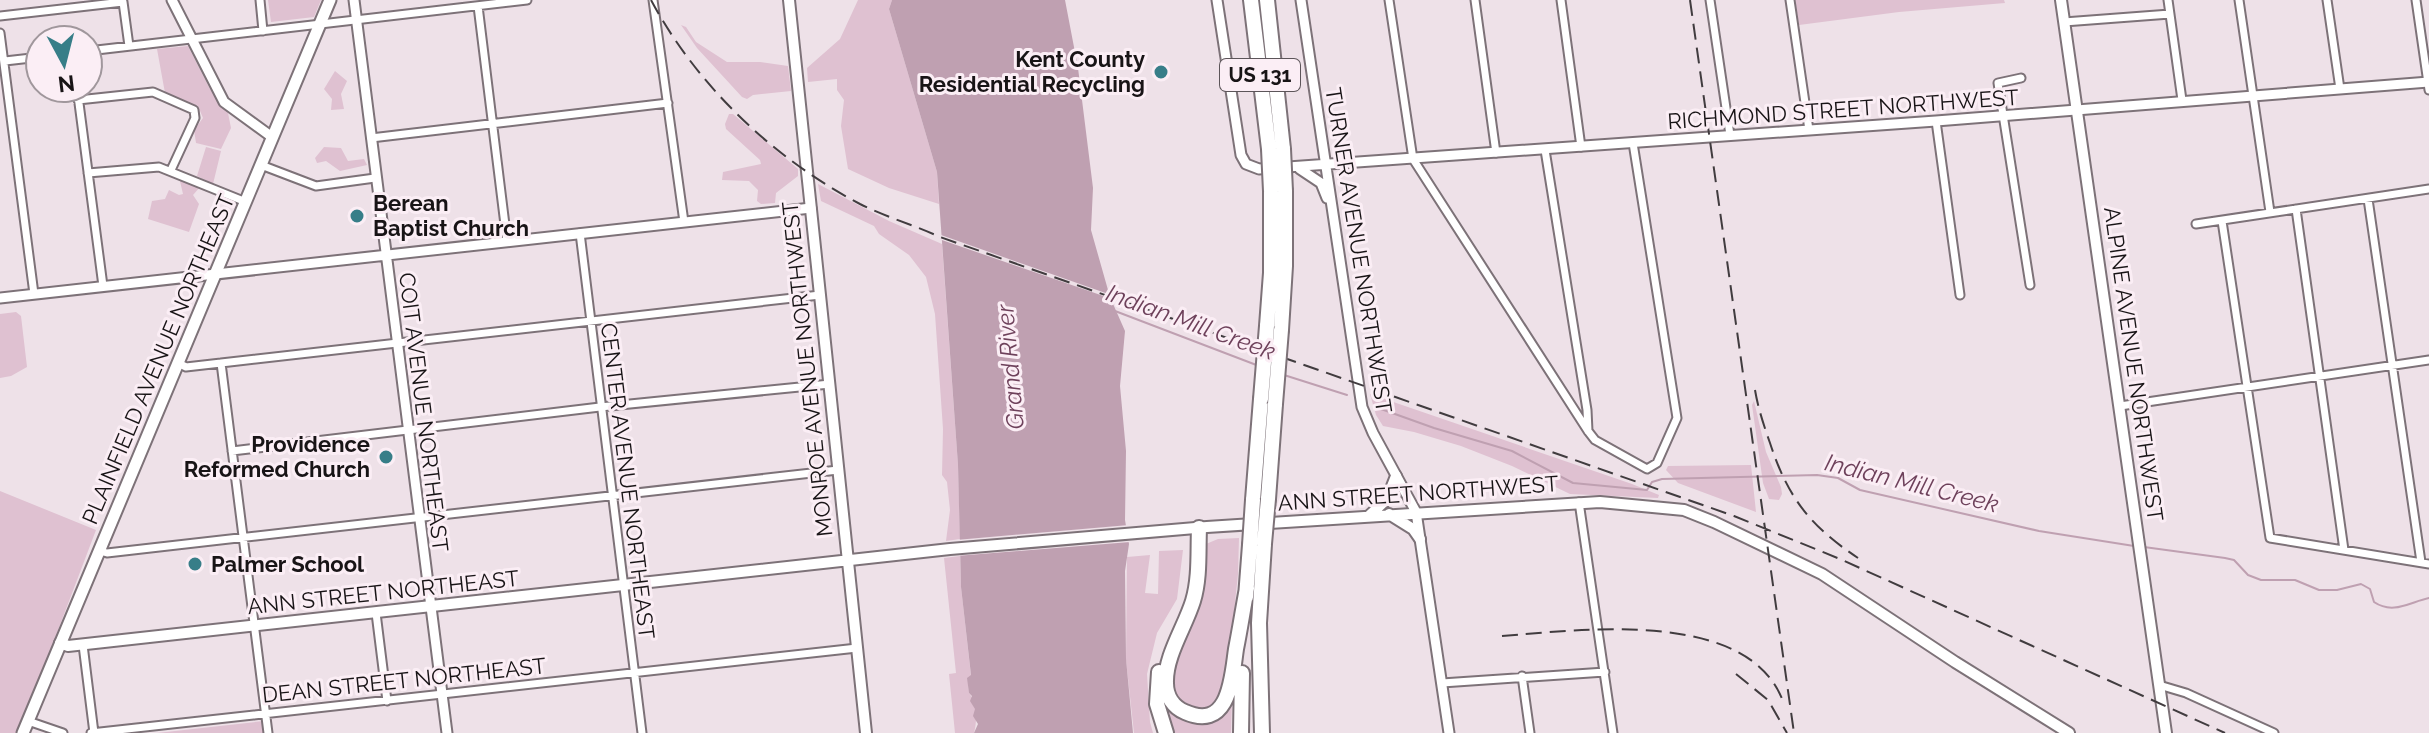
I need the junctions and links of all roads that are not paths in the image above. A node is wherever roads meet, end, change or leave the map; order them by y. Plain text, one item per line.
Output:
1 (172, 0) edge
2 (260, 0) edge
3 (330, 0) edge
4 (354, 0) edge
5 (527, 0) edge
6 (653, 0) edge
7 (789, 0) edge
8 (1217, 0) edge
9 (1251, 0) edge
10 (1267, 0) edge
11 (1301, 0) edge
12 (1389, 0) edge
13 (1475, 0) edge
14 (1561, 0) edge
15 (1710, 0) edge
16 (1790, 0) edge
17 (2061, 0) edge
18 (2168, 0) edge
19 (2239, 0) edge
20 (2327, 0) edge
21 (2416, 0) edge
22 (478, 6) junction
23 (2170, 14) junction
24 (0, 16) edge
25 (357, 20) junction
26 (2064, 22) junction
27 (320, 25) junction
28 (263, 31) junction
29 (0, 33) edge
30 (189, 39) junction
31 (129, 46) junction
32 (104, 49) edge
33 (1, 51) edge
34 (24, 59) edge
35 (5, 61) junction
36 (2021, 78) dead end
37 (2428, 82) edge
38 (2340, 89) junction
39 (2429, 90) edge
40 (2254, 95) junction
41 (104, 98) edge
42 (2182, 100) junction
43 (668, 103) junction
44 (79, 104) edge
45 (2076, 109) junction
46 (2005, 114) junction
47 (11, 116) junction
48 (0, 117) edge
49 (1936, 121) junction
50 (493, 124) junction
51 (1809, 130) junction
52 (1730, 135) junction
53 (272, 137) junction
54 (371, 138) junction
55 (1633, 143) junction
56 (1581, 147) junction
57 (1276, 149) junction
58 (1545, 150) junction
59 (1496, 153) junction
60 (1413, 159) junction
61 (261, 165) junction
62 (1326, 166) junction
63 (1297, 168) junction
64 (171, 170) junction
65 (88, 173) junction
66 (375, 178) junction
67 (2429, 189) edge
68 (2368, 199) junction
69 (246, 202) junction
70 (811, 208) junction
71 (2296, 209) junction
72 (2270, 212) junction
73 (2222, 221) junction
74 (684, 222) junction
75 (2196, 224) dead end
76 (1336, 228) junction
77 (580, 233) junction
78 (507, 241) junction
79 (386, 255) junction
80 (215, 275) junction
81 (2030, 285) dead end
82 (103, 286) junction
83 (34, 294) junction
84 (820, 295) junction
85 (1960, 295) dead end
86 (0, 298) edge
87 (591, 321) junction
88 (397, 342) junction
89 (2429, 360) edge
90 (178, 363) junction
91 (221, 363) junction
92 (2393, 366) junction
93 (2319, 376) junction
94 (830, 384) junction
95 (2247, 387) junction
96 (2120, 406) junction
97 (600, 407) junction
98 (408, 430) junction
99 (1588, 431) junction
100 (232, 451) junction
101 (838, 470) junction
102 (1396, 476) junction
103 (613, 496) junction
104 (1579, 502) junction
105 (1416, 512) junction
106 (1389, 514) junction
107 (1370, 515) junction
108 (420, 518) junction
109 (1194, 528) junction
110 (243, 538) junction
111 (1420, 539) junction
112 (1257, 545) junction
113 (2344, 550) junction
114 (100, 551) junction
115 (848, 560) junction
116 (2425, 563) edge
117 (710, 575) joint
118 (624, 585) junction
119 (1247, 588) junction
120 (431, 606) junction
121 (376, 613) junction
122 (255, 626) junction
123 (60, 643) junction
124 (1259, 644) junction
125 (83, 645) junction
126 (857, 648) junction
127 (634, 672) junction
128 (1605, 672) junction
129 (1522, 676) junction
130 (1442, 683) junction
131 (2159, 685) junction
132 (442, 695) junction
133 (387, 701) junction
134 (266, 714) junction
135 (25, 727) edge
136 (2062, 731) edge
137 (63, 733) edge
138 (93, 733) edge
139 (268, 733) edge
140 (447, 733) edge
141 (642, 733) edge
142 (866, 733) edge
143 (1166, 733) edge
144 (1241, 733) edge
145 (1262, 733) edge
146 (1269, 733) edge
147 (1449, 733) edge
148 (1530, 733) edge
149 (1613, 733) edge
150 (2166, 733) edge
151 (2274, 733) edge

1 - 30 street
2 - 28 street
3 - 27 main road, PLAINFIELD AVENUE NORTHEAST
4 - 25 street, COIT AVENUE NORTHEAST
5 - 22 street
6 - 43 street
7 - 70 main road, MONROE AVENUE NORTHWEST
8 - 63 street, RICHMOND STREET NORTHWEST
9 - 57 highway, US 131
10 - 57 highway, US 131
11 - 62 street, TURNER AVENUE NORTHWEST
12 - 60 street
13 - 59 street
14 - 56 street
15 - 52 street
16 - 51 street
17 - 26 main road, ALPINE AVENUE NORTHWEST
18 - 23 street
19 - 40 street
20 - 38 street
21 - 37 street
22 - 25 street
22 - 50 street
23 - 26 street
23 - 42 street
24 - 31 street
25 - 27 street
25 - 54 street, COIT AVENUE NORTHEAST
26 - 45 main road, ALPINE AVENUE NORTHWEST
27 - 28 street
27 - 53 main road, PLAINFIELD AVENUE NORTHEAST
28 - 30 street
29 - 33 street
30 - 31 street
30 - 53 street
31 - 32 street
33 - 35 street
34 - 35 street
35 - 47 street
36 - 46 street
37 - 38 street, RICHMOND STREET NORTHWEST
37 - 39 street
38 - 40 street, RICHMOND STREET NORTHWEST
40 - 42 street, RICHMOND STREET NORTHWEST
40 - 72 street
41 - 64 street
42 - 45 street, RICHMOND STREET NORTHWEST
43 - 50 street
43 - 74 street
44 - 65 street
45 - 46 street, RICHMOND STREET NORTHWEST
45 - 96 main road, ALPINE AVENUE NORTHWEST
46 - 49 street, RICHMOND STREET NORTHWEST
46 - 81 street
47 - 48 street
47 - 83 street
49 - 51 street, RICHMOND STREET NORTHWEST
49 - 85 street
50 - 54 street
50 - 78 street
51 - 52 street, RICHMOND STREET NORTHWEST
52 - 55 street, RICHMOND STREET NORTHWEST
53 - 61 main road, PLAINFIELD AVENUE NORTHEAST
54 - 66 street, COIT AVENUE NORTHEAST
55 - 56 street, RICHMOND STREET NORTHWEST
55 - 99 street
56 - 58 street, RICHMOND STREET NORTHWEST
57 - 112 highway, US 131, bridge
58 - 59 street, RICHMOND STREET NORTHWEST
58 - 99 street
59 - 60 street, RICHMOND STREET NORTHWEST
60 - 62 street, RICHMOND STREET NORTHWEST
60 - 99 street
61 - 66 street
61 - 69 main road, PLAINFIELD AVENUE NORTHEAST
62 - 63 street, RICHMOND STREET NORTHWEST
62 - 76 street, TURNER AVENUE NORTHWEST
63 - 76 street
64 - 65 street
64 - 69 street
65 - 82 street
66 - 79 street, COIT AVENUE NORTHEAST
67 - 68 street
68 - 71 street
68 - 92 street
69 - 80 main road, PLAINFIELD AVENUE NORTHEAST
70 - 74 street
70 - 84 main road, MONROE AVENUE NORTHWEST
71 - 72 street
71 - 93 street
72 - 73 street
73 - 75 street
73 - 95 street
74 - 77 street
76 - 102 street, TURNER AVENUE NORTHWEST
77 - 78 street
77 - 87 street, CENTER AVENUE NORTHEAST
78 - 79 street
79 - 80 street
79 - 88 street, COIT AVENUE NORTHEAST
80 - 82 street
80 - 90 main road, PLAINFIELD AVENUE NORTHEAST
82 - 83 street
83 - 86 street
84 - 87 street
84 - 94 main road, MONROE AVENUE NORTHWEST
87 - 88 street
87 - 97 street, CENTER AVENUE NORTHEAST
88 - 91 street
88 - 98 street, COIT AVENUE NORTHEAST
89 - 92 street
90 - 91 street
90 - 114 main road, PLAINFIELD AVENUE NORTHEAST
91 - 100 street
92 - 93 street
92 - 116 street
93 - 95 street
93 - 113 street
94 - 97 street
94 - 101 main road, MONROE AVENUE NORTHWEST
95 - 96 street
95 - 113 street
96 - 131 main road, ALPINE AVENUE NORTHWEST
97 - 98 street
97 - 103 street, CENTER AVENUE NORTHEAST
98 - 100 street
98 - 108 street, COIT AVENUE NORTHEAST
100 - 110 street
101 - 103 street
101 - 115 main road, MONROE AVENUE NORTHWEST
102 - 105 street, TURNER AVENUE NORTHWEST
102 - 107 main road
103 - 108 street
103 - 118 street, CENTER AVENUE NORTHEAST
104 - 105 main road, ANN STREET NORTHWEST
104 - 128 street
104 - 136 main road, ANN STREET NORTHWEST
105 - 106 main road, ANN STREET NORTHWEST
105 - 111 street, TURNER AVENUE NORTHWEST
106 - 107 main road, ANN STREET NORTHWEST
106 - 111 main road
107 - 109 main road, ANN STREET NORTHWEST
108 - 110 street
108 - 120 street, COIT AVENUE NORTHEAST
109 - 115 main road, ANN STREET NORTHWEST
109 - 119 highway
109 - 143 highway
110 - 114 street
110 - 122 street
111 - 130 street, TURNER AVENUE NORTHWEST
112 - 119 highway, US 131
112 - 124 highway, US 131
113 - 116 street
114 - 123 main road, PLAINFIELD AVENUE NORTHEAST
115 - 117 main road, ANN STREET NORTHWEST
115 - 126 main road, MONROE AVENUE NORTHWEST
117 - 118 main road, ANN STREET NORTHEAST
118 - 120 main road, ANN STREET NORTHEAST
118 - 127 street, CENTER AVENUE NORTHEAST
119 - 144 highway, US 131
120 - 121 main road, ANN STREET NORTHEAST
120 - 132 street, COIT AVENUE NORTHEAST
121 - 122 main road, ANN STREET NORTHEAST
121 - 133 street
122 - 125 main road, ANN STREET NORTHEAST
122 - 134 street
123 - 125 main road, ANN STREET NORTHEAST
123 - 135 main road, PLAINFIELD AVENUE NORTHEAST
124 - 145 highway, US 131
124 - 146 highway
125 - 138 street
126 - 127 street, DEAN STREET NORTHEAST
126 - 142 main road, MONROE AVENUE NORTHWEST
127 - 132 street, DEAN STREET NORTHEAST
127 - 141 street, CENTER AVENUE NORTHEAST
128 - 129 street
128 - 149 street
129 - 130 street
129 - 148 street
130 - 147 street, TURNER AVENUE NORTHWEST
131 - 150 main road, ALPINE AVENUE NORTHWEST
131 - 151 street
132 - 133 street, DEAN STREET NORTHEAST
132 - 140 street, COIT AVENUE NORTHEAST
133 - 134 street, DEAN STREET NORTHEAST
134 - 138 street, DEAN STREET NORTHEAST
134 - 139 street
135 - 137 street

